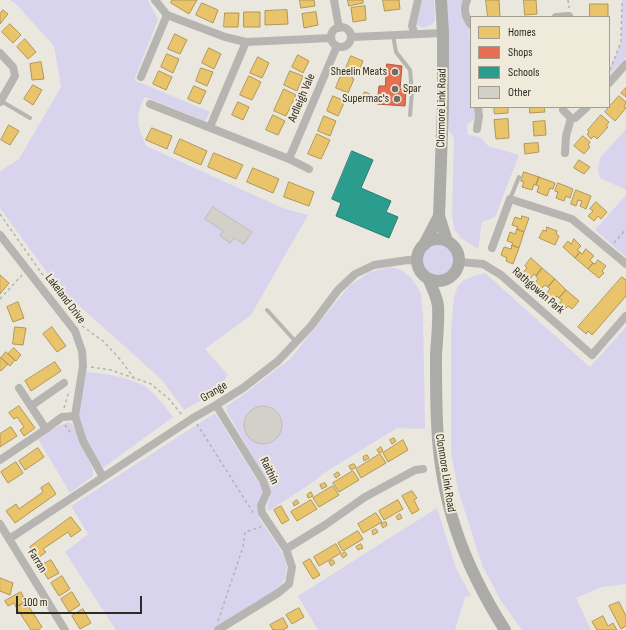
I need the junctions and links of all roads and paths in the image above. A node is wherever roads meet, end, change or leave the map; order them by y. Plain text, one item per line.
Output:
1 (155, 0) edge
2 (334, 0) edge
3 (418, 0) edge
4 (441, 0) edge
5 (467, 0) edge
6 (622, 0) edge
7 (166, 15) junction
8 (470, 23) edge
9 (339, 28) junction
10 (443, 33) junction
11 (415, 34) junction
12 (393, 35) junction
13 (352, 37) junction
14 (331, 38) junction
15 (246, 42) junction
16 (337, 46) junction
17 (0, 53) edge
18 (626, 64) edge
19 (610, 69) edge
20 (141, 77) dead end
21 (610, 82) edge
22 (0, 101) edge
23 (150, 104) dead end
24 (478, 108) edge
25 (563, 108) edge
26 (586, 108) edge
27 (410, 115) dead end
28 (30, 118) dead end
29 (571, 118) junction
30 (210, 127) junction
31 (477, 129) dead end
32 (565, 153) dead end
33 (289, 159) junction
34 (308, 169) dead end
35 (519, 177) dead end
36 (510, 199) junction
37 (0, 214) edge
38 (439, 216) junction
39 (626, 229) edge
40 (0, 235) edge
41 (447, 241) junction
42 (424, 245) junction
43 (492, 248) dead end
44 (609, 249) junction
45 (417, 261) junction
46 (460, 262) junction
47 (626, 264) edge
48 (27, 268) junction
49 (452, 276) junction
50 (429, 280) junction
51 (51, 286) dead end
52 (0, 299) edge
53 (438, 304) junction
54 (267, 310) dead end
55 (626, 316) edge
56 (77, 323) dead end
57 (296, 343) junction
58 (83, 366) junction
59 (134, 378) junction
60 (64, 383) dead end
61 (19, 388) dead end
62 (216, 405) junction
63 (31, 406) junction
64 (75, 416) junction
65 (193, 418) junction
66 (46, 430) junction
67 (0, 460) edge
68 (423, 469) dead end
69 (103, 476) junction
70 (262, 513) junction
71 (0, 524) edge
72 (270, 525) junction
73 (9, 539) junction
74 (286, 549) junction
75 (218, 627) edge
76 (66, 630) edge
77 (505, 630) edge

1 - 7 street
2 - 9 street
3 - 11 street
4 - 10 main road, Clonmore Link Road
5 - 8 street
6 - 19 path
7 - 15 street
7 - 20 street
9 - 13 street
9 - 14 street
10 - 11 street
10 - 38 main road, Clonmore Link Road
11 - 12 street
12 - 13 street
12 - 27 lane
13 - 16 street
14 - 15 street
14 - 16 street
15 - 30 street
16 - 33 street, Ardleigh Vale
17 - 22 street
18 - 21 street
22 - 28 lane
23 - 30 street
24 - 31 street
25 - 29 street
26 - 29 street
29 - 32 street
30 - 33 street
33 - 34 street
35 - 36 lane
36 - 43 street
36 - 44 street
37 - 51 path
38 - 41 main road, Clonmore Link Road
38 - 42 main road, Clonmore Link Road
39 - 44 path
40 - 48 street, Lakeland Drive
41 - 42 main road
41 - 46 main road
42 - 45 main road
44 - 47 street
45 - 50 main road
45 - 57 street, Grange
46 - 49 main road
46 - 55 street, Rathgowan Park
48 - 52 path
48 - 58 street, Lakeland Drive
49 - 50 main road
49 - 53 main road, Clonmore Link Road
50 - 53 main road, Clonmore Link Road
53 - 77 main road, Clonmore Link Road
54 - 57 lane
56 - 59 path
57 - 62 street, Grange
58 - 59 path
58 - 64 street, Lakeland Drive
59 - 65 path
60 - 63 street
61 - 63 street
62 - 65 street, Grange
62 - 70 street, Raithín
63 - 66 street
64 - 66 street
64 - 69 street, Lakeland Drive
65 - 69 street, Grange
65 - 70 path
66 - 67 street
68 - 74 street
69 - 73 street, Grange
70 - 72 street
71 - 73 street, Farran
72 - 74 street
72 - 75 path
73 - 76 street, Farran
74 - 75 street

